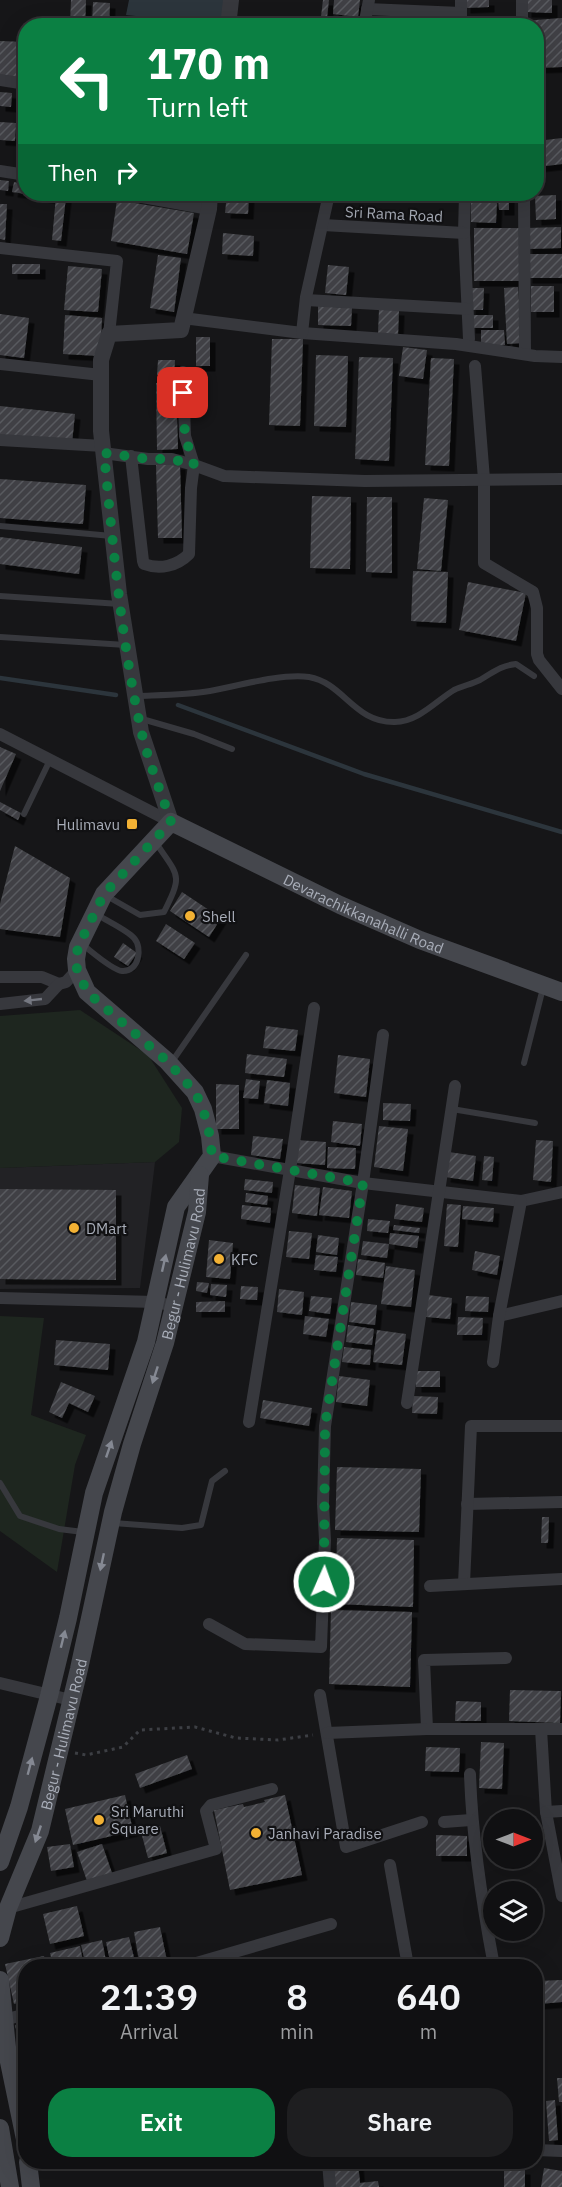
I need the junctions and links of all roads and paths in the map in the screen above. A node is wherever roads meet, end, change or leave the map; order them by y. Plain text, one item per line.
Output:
1 (231, 0) edge
2 (461, 0) edge
3 (522, 0) edge
4 (368, 4) edge
5 (229, 18) edge
6 (455, 18) edge
7 (461, 18) edge
8 (522, 18) edge
9 (0, 80) edge
10 (18, 83) edge
11 (0, 171) edge
12 (18, 174) edge
13 (210, 201) edge
14 (328, 201) edge
15 (465, 201) edge
16 (524, 201) edge
17 (323, 225) junction
18 (464, 233) junction
19 (0, 248) edge
20 (306, 300) junction
21 (467, 309) junction
22 (183, 318) junction
23 (302, 333) junction
24 (109, 334) junction
25 (469, 339) dead end
26 (525, 354) junction
27 (562, 357) edge
28 (0, 364) edge
29 (475, 366) dead end
30 (183, 372) dead end
31 (101, 375) junction
32 (0, 440) edge
33 (103, 450) junction
34 (130, 456) junction
35 (194, 465) junction
36 (484, 479) junction
37 (562, 479) edge
38 (0, 526) edge
39 (112, 536) junction
40 (0, 596) edge
41 (120, 604) junction
42 (0, 637) edge
43 (127, 645) junction
44 (534, 676) dead end
45 (562, 689) edge
46 (134, 696) junction
47 (138, 717) junction
48 (0, 734) edge
49 (232, 749) dead end
50 (50, 759) junction
51 (24, 814) dead end
52 (171, 822) junction
53 (154, 840) junction
54 (104, 894) junction
55 (94, 913) junction
56 (80, 943) junction
57 (246, 955) dead end
58 (77, 970) junction
59 (0, 977) edge
60 (59, 984) junction
61 (544, 985) junction
62 (562, 992) edge
63 (0, 1004) edge
64 (314, 1008) dead end
65 (383, 1035) dead end
66 (524, 1063) dead end
67 (170, 1064) junction
68 (455, 1086) dead end
69 (452, 1109) junction
70 (535, 1123) dead end
71 (212, 1156) junction
72 (290, 1170) junction
73 (200, 1175) junction
74 (363, 1183) junction
75 (440, 1192) junction
76 (562, 1192) edge
77 (521, 1201) junction
78 (0, 1298) edge
79 (562, 1301) edge
80 (155, 1302) junction
81 (174, 1306) junction
82 (499, 1316) junction
83 (493, 1362) dead end
84 (407, 1403) dead end
85 (249, 1422) dead end
86 (562, 1426) edge
87 (225, 1471) dead end
88 (0, 1483) edge
89 (562, 1502) edge
90 (467, 1504) junction
91 (110, 1522) junction
92 (86, 1532) junction
93 (562, 1579) edge
94 (464, 1584) junction
95 (430, 1587) dead end
96 (209, 1624) dead end
97 (506, 1658) dead end
98 (0, 1683) edge
99 (49, 1695) junction
100 (320, 1695) dead end
101 (71, 1700) junction
102 (427, 1729) junction
103 (541, 1729) junction
104 (562, 1729) edge
105 (327, 1733) junction
106 (58, 1751) junction
107 (470, 1774) dead end
108 (272, 1789) dead end
109 (562, 1811) edge
110 (546, 1812) junction
111 (471, 1821) junction
112 (422, 1822) dead end
113 (444, 1822) dead end
114 (0, 1862) edge
115 (390, 1865) dead end
116 (562, 1896) edge
117 (8, 1908) junction
118 (332, 1924) dead end
119 (0, 1938) edge
120 (210, 1959) edge
121 (407, 1959) edge
122 (493, 1959) edge
123 (0, 1980) edge
124 (18, 2016) edge
125 (4, 2020) junction
126 (18, 2092) edge
127 (0, 2128) edge
128 (543, 2150) edge
129 (562, 2151) edge
130 (29, 2169) edge
131 (329, 2169) edge
132 (10, 2187) edge
133 (31, 2187) edge
134 (330, 2187) edge

1 - 5 street
2 - 7 street
3 - 8 street
4 - 6 street
9 - 10 street
11 - 12 street
13 - 22 street
14 - 17 street
15 - 18 street
16 - 26 street
17 - 18 street, Sri Rama Road
17 - 20 street
18 - 21 street
19 - 24 street
20 - 21 street
20 - 23 street
21 - 25 street
22 - 23 street
22 - 24 street
23 - 26 street
24 - 31 street
26 - 27 street
28 - 31 street
29 - 36 street
30 - 35 street
31 - 33 street
32 - 33 street
33 - 34 street
33 - 39 street
34 - 35 street
34 - 35 street
35 - 36 street
36 - 37 street
36 - 45 street
38 - 39 lane
39 - 41 street
40 - 41 lane
41 - 43 street
42 - 43 lane
43 - 46 street
44 - 46 lane
46 - 47 street
47 - 49 lane
47 - 52 street
48 - 50 street
50 - 51 lane
50 - 52 street
52 - 53 main road
52 - 61 main road, Devarachikkanahalli Road
53 - 54 main road
53 - 54 lane
54 - 55 main road
55 - 56 main road
55 - 56 lane
56 - 58 main road
57 - 67 lane
58 - 60 street
58 - 67 main road
59 - 60 street
60 -> 63 street
61 - 62 main road, Devarachikkanahalli Road
61 - 66 lane
64 - 72 street
65 - 74 street
67 - 71 main road
68 - 69 street
69 - 70 lane
69 - 75 street
71 - 72 street
71 - 73 main road
72 - 74 street
72 - 85 street
80 -> 73 main road, Begur - Hulimavu Road
73 - 81 main road, Begur - Hulimavu Road
74 - 75 street
74 - 96 street
75 - 77 street
75 - 84 street
76 - 77 street
77 - 82 street
78 - 80 street
79 - 82 street
80 - 81 street
92 -> 80 main road, Begur - Hulimavu Road
81 -> 91 main road, Begur - Hulimavu Road
82 - 83 street
86 - 90 street
87 - 91 lane
88 - 92 lane
89 - 90 street
90 - 94 street
91 -> 101 main road, Begur - Hulimavu Road
99 -> 92 main road, Begur - Hulimavu Road
93 - 94 street
94 - 95 street
97 - 102 street
98 - 99 street
99 - 101 street
114 -> 99 main road, Begur - Hulimavu Road
100 - 105 street
101 - 106 main road, Begur - Hulimavu Road
102 - 103 street
102 - 105 street
103 - 104 street
103 - 110 street
105 - 106 path
105 - 112 street
106 -> 117 main road, Begur - Hulimavu Road
107 - 111 street
108 - 117 street
109 - 110 street
110 - 116 street
111 - 113 street
111 - 122 street
115 - 121 street
117 - 119 main road, Begur - Hulimavu Road
118 - 120 street
123 - 125 main road
124 - 125 street
125 - 126 main road
127 - 132 main road
128 - 129 street
130 - 133 main road
131 - 134 street

